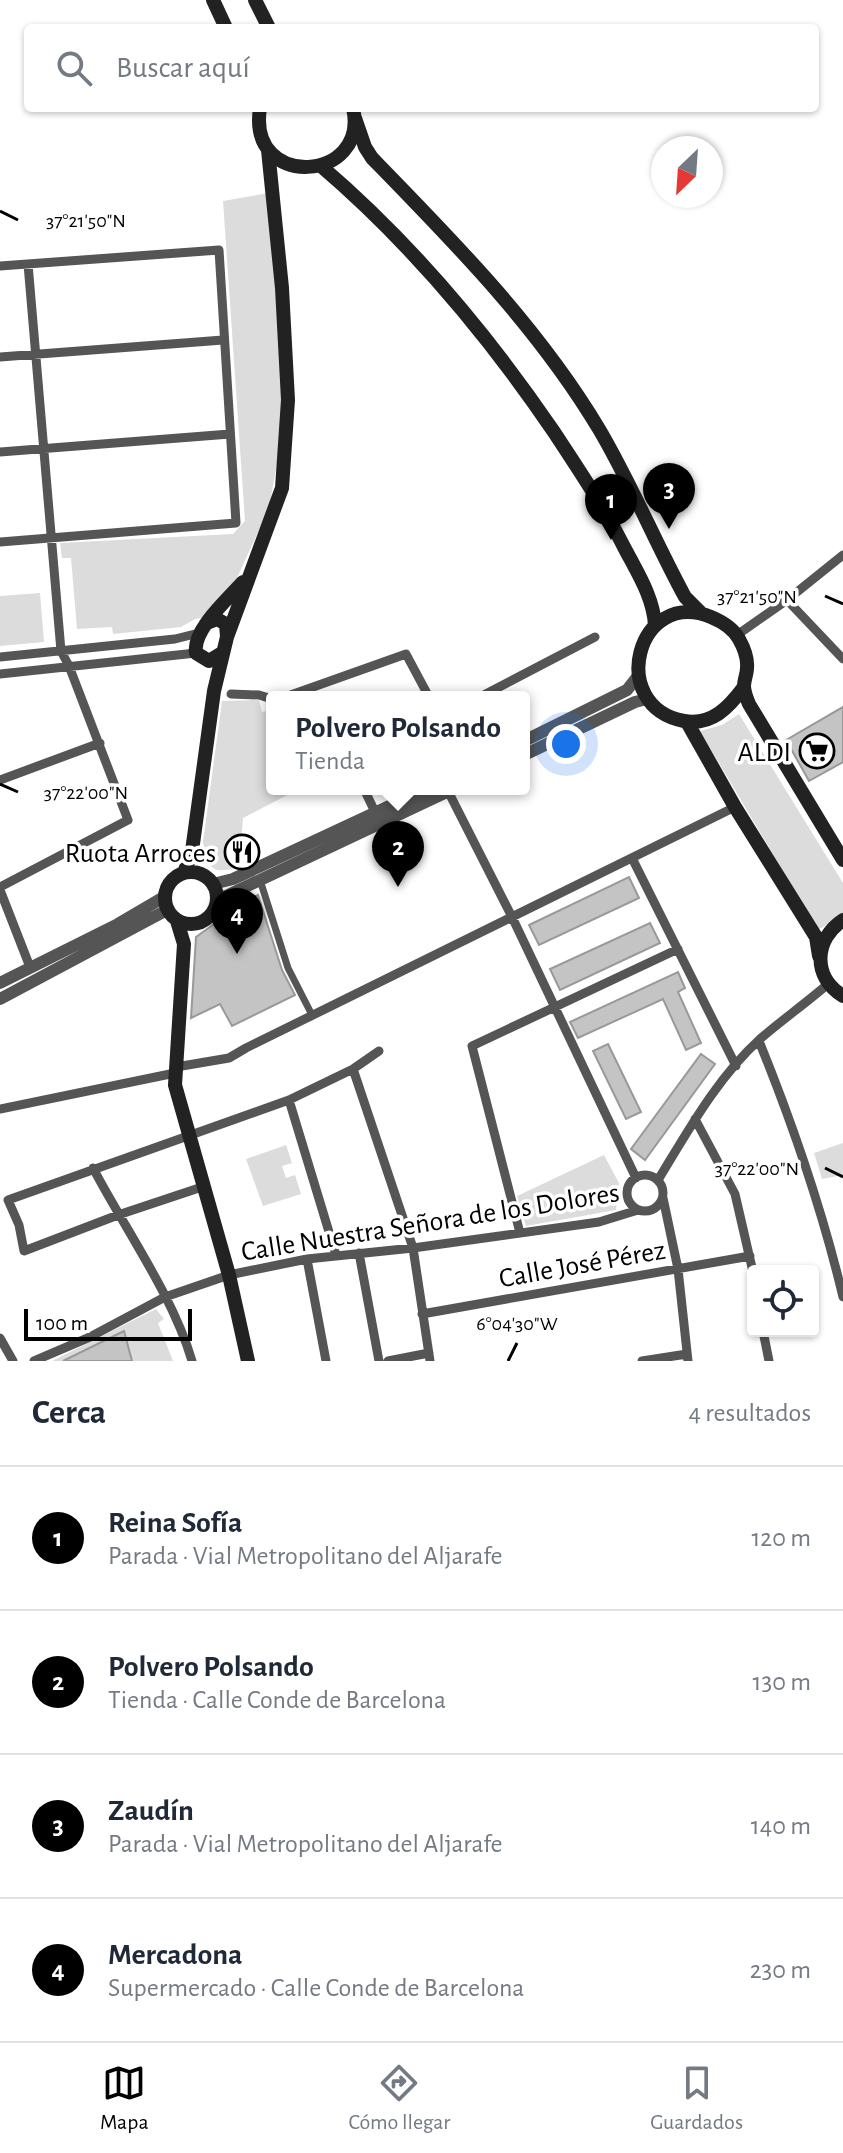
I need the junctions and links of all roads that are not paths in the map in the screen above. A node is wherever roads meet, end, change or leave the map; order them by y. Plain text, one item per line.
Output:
1 (213, 0) edge
2 (255, 0) edge
3 (224, 24) edge
4 (267, 24) edge
5 (258, 112) edge
6 (354, 113) edge
7 (268, 150) junction
8 (287, 165) junction
9 (321, 166) junction
10 (273, 195) junction
11 (28, 264) junction
12 (0, 266) edge
13 (223, 340) junction
14 (35, 354) junction
15 (0, 357) edge
16 (230, 434) junction
17 (43, 449) junction
18 (0, 452) edge
19 (50, 536) junction
20 (0, 542) edge
21 (843, 555) edge
22 (251, 573) junction
23 (787, 600) junction
24 (700, 612) junction
25 (655, 626) junction
26 (203, 628) junction
27 (737, 635) junction
28 (227, 637) junction
29 (595, 637) dead end
30 (61, 651) junction
31 (222, 653) junction
32 (198, 654) junction
33 (0, 657) edge
34 (843, 659) edge
35 (69, 666) junction
36 (0, 674) edge
37 (638, 676) junction
38 (315, 686) junction
39 (744, 687) junction
40 (214, 691) junction
41 (301, 691) edge
42 (317, 691) edge
43 (426, 691) edge
44 (492, 691) edge
45 (231, 694) dead end
46 (266, 697) edge
47 (647, 699) junction
48 (687, 722) junction
49 (530, 738) edge
50 (100, 743) junction
51 (530, 752) edge
52 (0, 780) edge
53 (367, 795) edge
54 (414, 795) edge
55 (440, 795) edge
56 (453, 795) edge
57 (735, 807) junction
58 (376, 814) junction
59 (632, 858) junction
60 (843, 860) edge
61 (192, 873) junction
62 (260, 880) junction
63 (213, 884) junction
64 (0, 889) edge
65 (216, 907) junction
66 (169, 909) junction
67 (512, 917) junction
68 (843, 920) edge
69 (196, 924) junction
70 (184, 944) junction
71 (678, 949) junction
72 (819, 956) junction
73 (30, 967) junction
74 (0, 983) edge
75 (838, 995) edge
76 (0, 999) edge
77 (555, 1008) junction
78 (312, 1015) junction
79 (759, 1041) junction
80 (379, 1051) dead end
81 (736, 1066) junction
82 (353, 1069) junction
83 (176, 1070) junction
84 (289, 1100) junction
85 (0, 1109) edge
86 (695, 1119) junction
87 (189, 1136) junction
88 (93, 1168) junction
89 (636, 1178) junction
90 (658, 1180) junction
91 (205, 1186) junction
92 (663, 1198) junction
93 (638, 1210) junction
94 (118, 1215) junction
95 (520, 1233) junction
96 (413, 1248) junction
97 (359, 1253) junction
98 (336, 1255) junction
99 (750, 1256) junction
100 (307, 1259) junction
101 (752, 1265) edge
102 (678, 1269) junction
103 (229, 1275) junction
104 (165, 1297) junction
105 (843, 1297) edge
106 (422, 1314) junction
107 (764, 1337) edge
108 (0, 1338) edge
109 (429, 1357) edge
110 (687, 1357) edge
111 (13, 1361) edge
112 (34, 1361) edge
113 (192, 1361) edge
114 (248, 1361) edge
115 (326, 1361) edge
116 (379, 1361) edge
117 (388, 1361) edge
118 (642, 1361) edge
119 (769, 1361) edge

1 - 3 main road
2 - 4 main road
5 - 7 main road
6 - 9 main road
6 - 24 main road
7 - 8 main road
7 - 10 main road
8 - 9 main road
8 - 10 main road
9 - 25 main road
10 - 22 main road
11 - 12 street
11 - 13 street
11 - 14 street
13 - 14 street
13 - 16 street
14 - 15 street
14 - 17 street
16 - 17 street
16 - 19 street
17 - 18 street
17 - 19 street
19 - 20 street
19 - 30 street
21 - 23 street
22 - 26 main road
22 - 28 main road
23 - 27 street
23 - 34 street
24 - 25 main road
24 - 27 main road
25 - 37 main road
26 - 28 main road
26 - 30 street
26 - 32 main road
27 - 39 main road
28 - 31 main road
29 - 44 street
30 - 33 street
30 - 35 street
31 - 32 main road
31 - 40 main road
32 - 35 street
32 - 40 main road
35 - 36 street
35 - 50 street
37 - 47 main road
37 - 49 street
38 - 41 street
38 - 42 street
38 - 43 street
39 - 48 main road
39 - 60 main road
40 - 61 main road
45 - 46 street
47 - 48 main road
47 - 51 street
48 - 57 main road
50 - 52 street
50 - 64 street
53 - 58 street
54 - 58 street
55 - 62 street
56 - 67 street
57 - 59 street
57 - 72 main road
58 - 63 street
59 - 67 street
59 - 71 street
61 - 63 main road
61 - 66 main road
62 - 65 street
62 - 78 street
63 - 65 main road
64 - 73 street
65 - 69 main road
66 - 69 main road
66 - 70 main road
66 - 73 street
66 - 76 street
67 - 77 street
67 - 78 street
68 - 72 main road
69 - 70 main road
70 - 83 main road
71 - 77 street
71 - 81 street
72 - 75 main road
73 - 74 street
75 - 79 street
77 - 89 street
77 - 95 street
78 - 83 street
79 - 81 street
79 - 105 street
80 - 82 street
81 - 86 street
82 - 84 street
82 - 96 street
83 - 85 street
83 - 87 main road
84 - 87 street
84 - 98 street
86 - 90 street
86 - 99 street
87 - 88 street
87 - 91 main road
88 - 94 street
88 - 94 street
89 - 90 street
89 - 93 street
90 - 92 street
91 - 94 street
91 - 103 main road
92 - 93 street
92 - 102 street
93 - 95 street, Calle Nuestra Señora de los Dolores
94 - 104 street
95 - 96 street, Calle Nuestra Señora de los Dolores
96 - 97 street, Calle Nuestra Señora de los Dolores
96 - 106 street
97 - 98 street, Calle Nuestra Señora de los Dolores
97 - 116 street
98 - 100 street, Calle Nuestra Señora de los Dolores
99 - 101 street
99 - 102 street, Calle José Pérez
100 - 103 street, Calle Nuestra Señora de los Dolores
100 - 115 street
102 - 106 street, Calle José Pérez
102 - 110 street
103 - 104 street, Calle Nuestra Señora de los Dolores
103 - 114 main road
104 - 112 street, Calle Nuestra Señora de los Dolores
104 - 113 street
106 - 109 street
107 - 119 street
108 - 111 street
109 - 117 street
110 - 118 street

